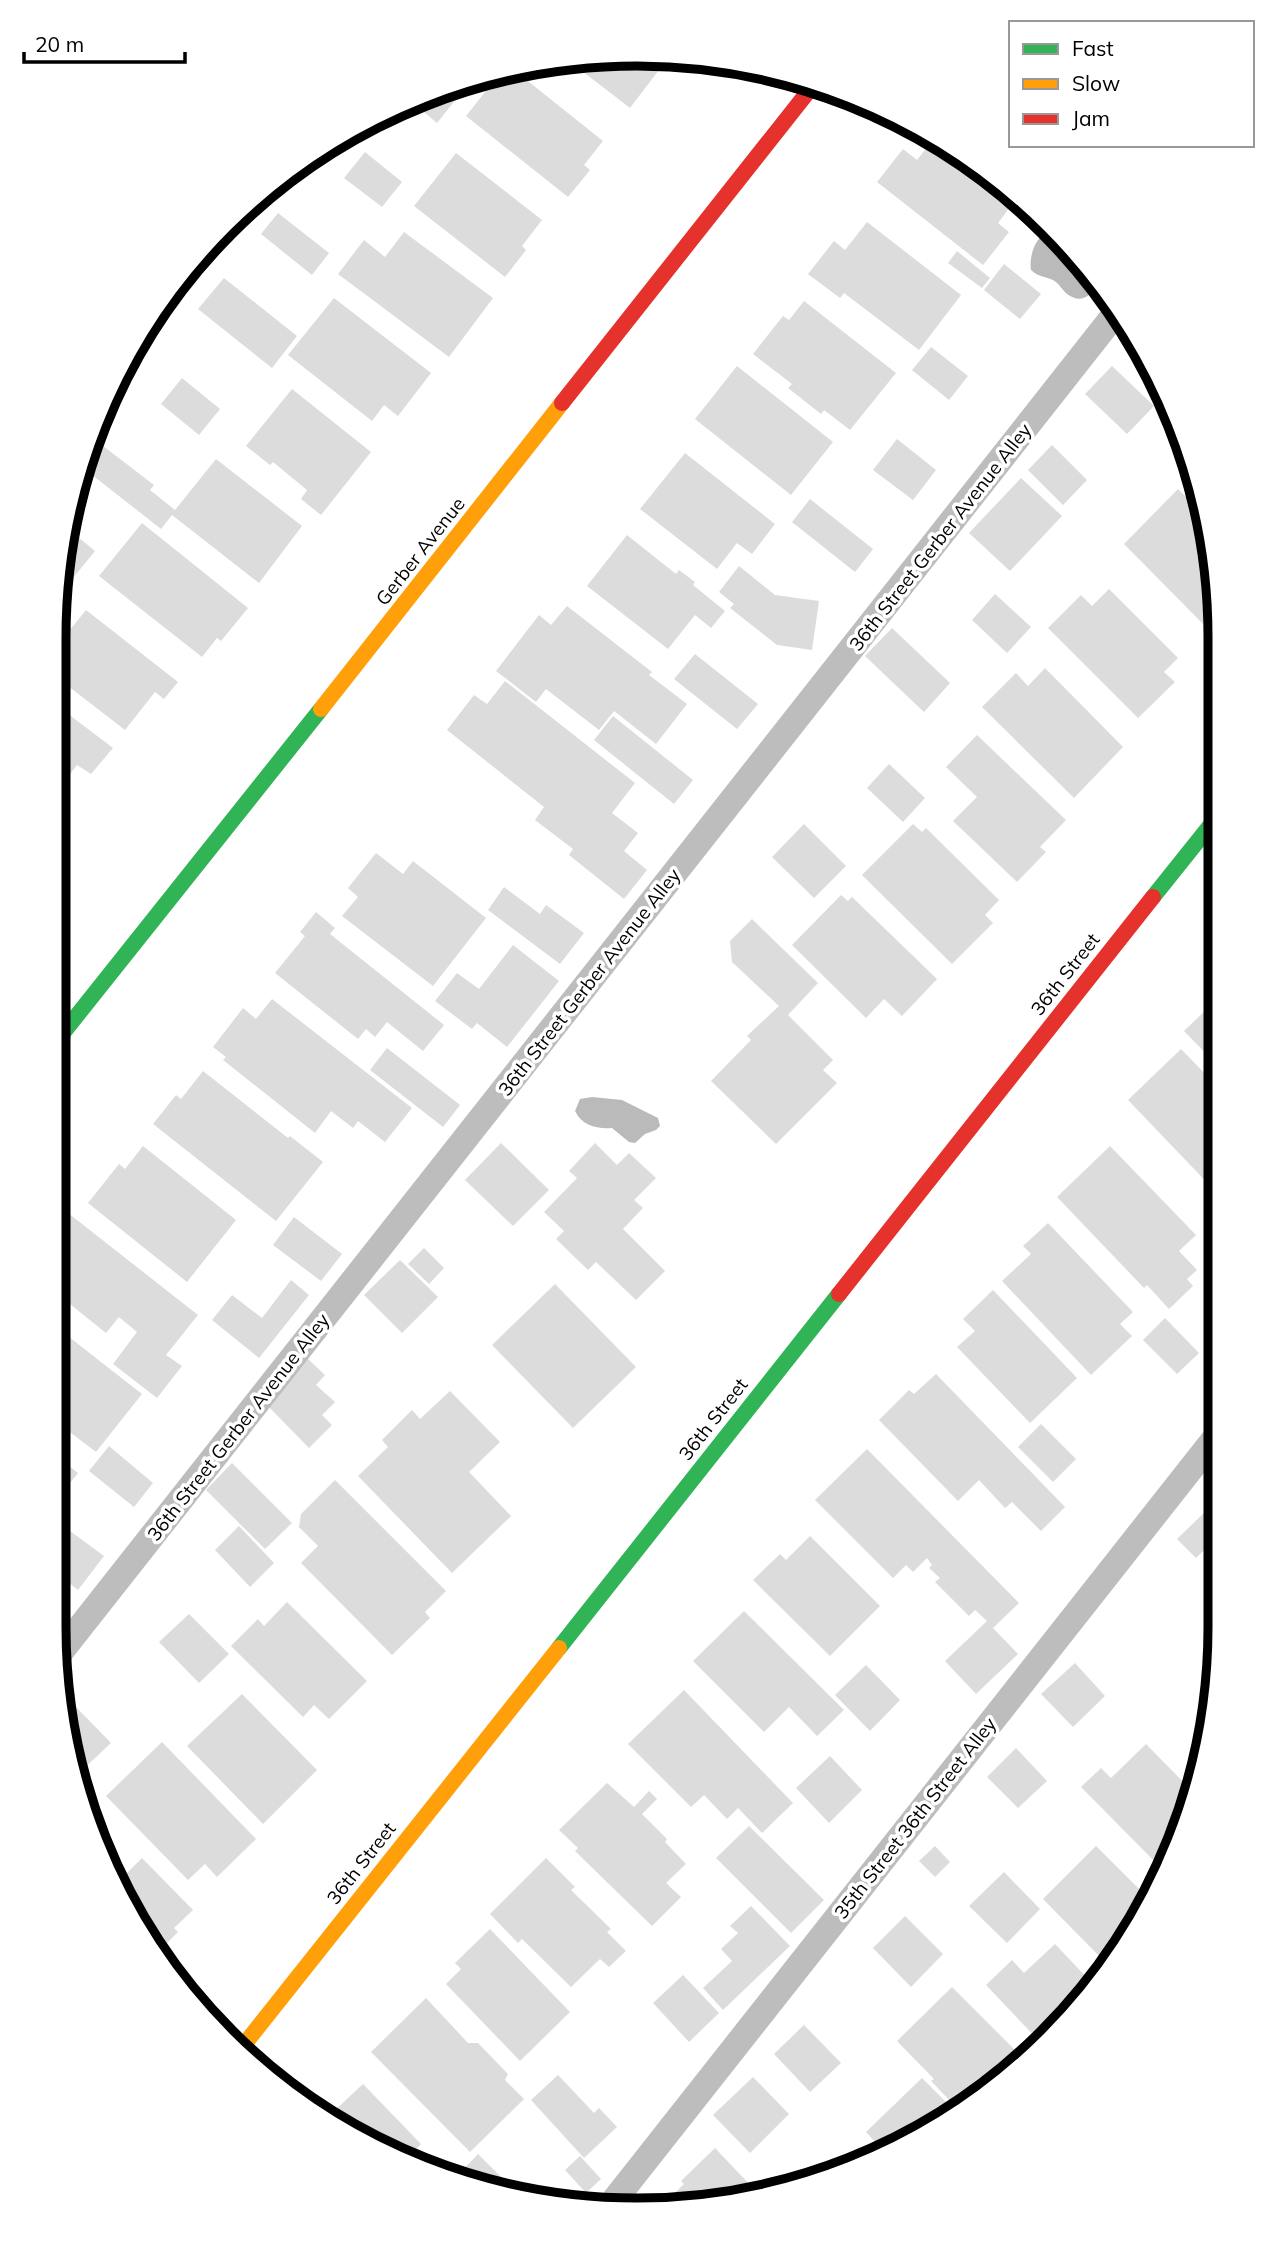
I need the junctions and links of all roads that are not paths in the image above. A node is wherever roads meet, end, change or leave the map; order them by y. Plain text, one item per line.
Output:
1 (807, 93) edge
2 (1111, 319) edge
3 (1208, 828) edge
4 (66, 1029) edge
5 (1208, 1447) edge
6 (67, 1644) edge
7 (246, 2042) edge
8 (616, 2197) edge

1 - 4 street, Gerber Avenue
2 - 6 lane, 36th Street Gerber Avenue Alley
3 - 7 street, 36th Street
5 - 8 lane, 35th Street 36th Street Alley

